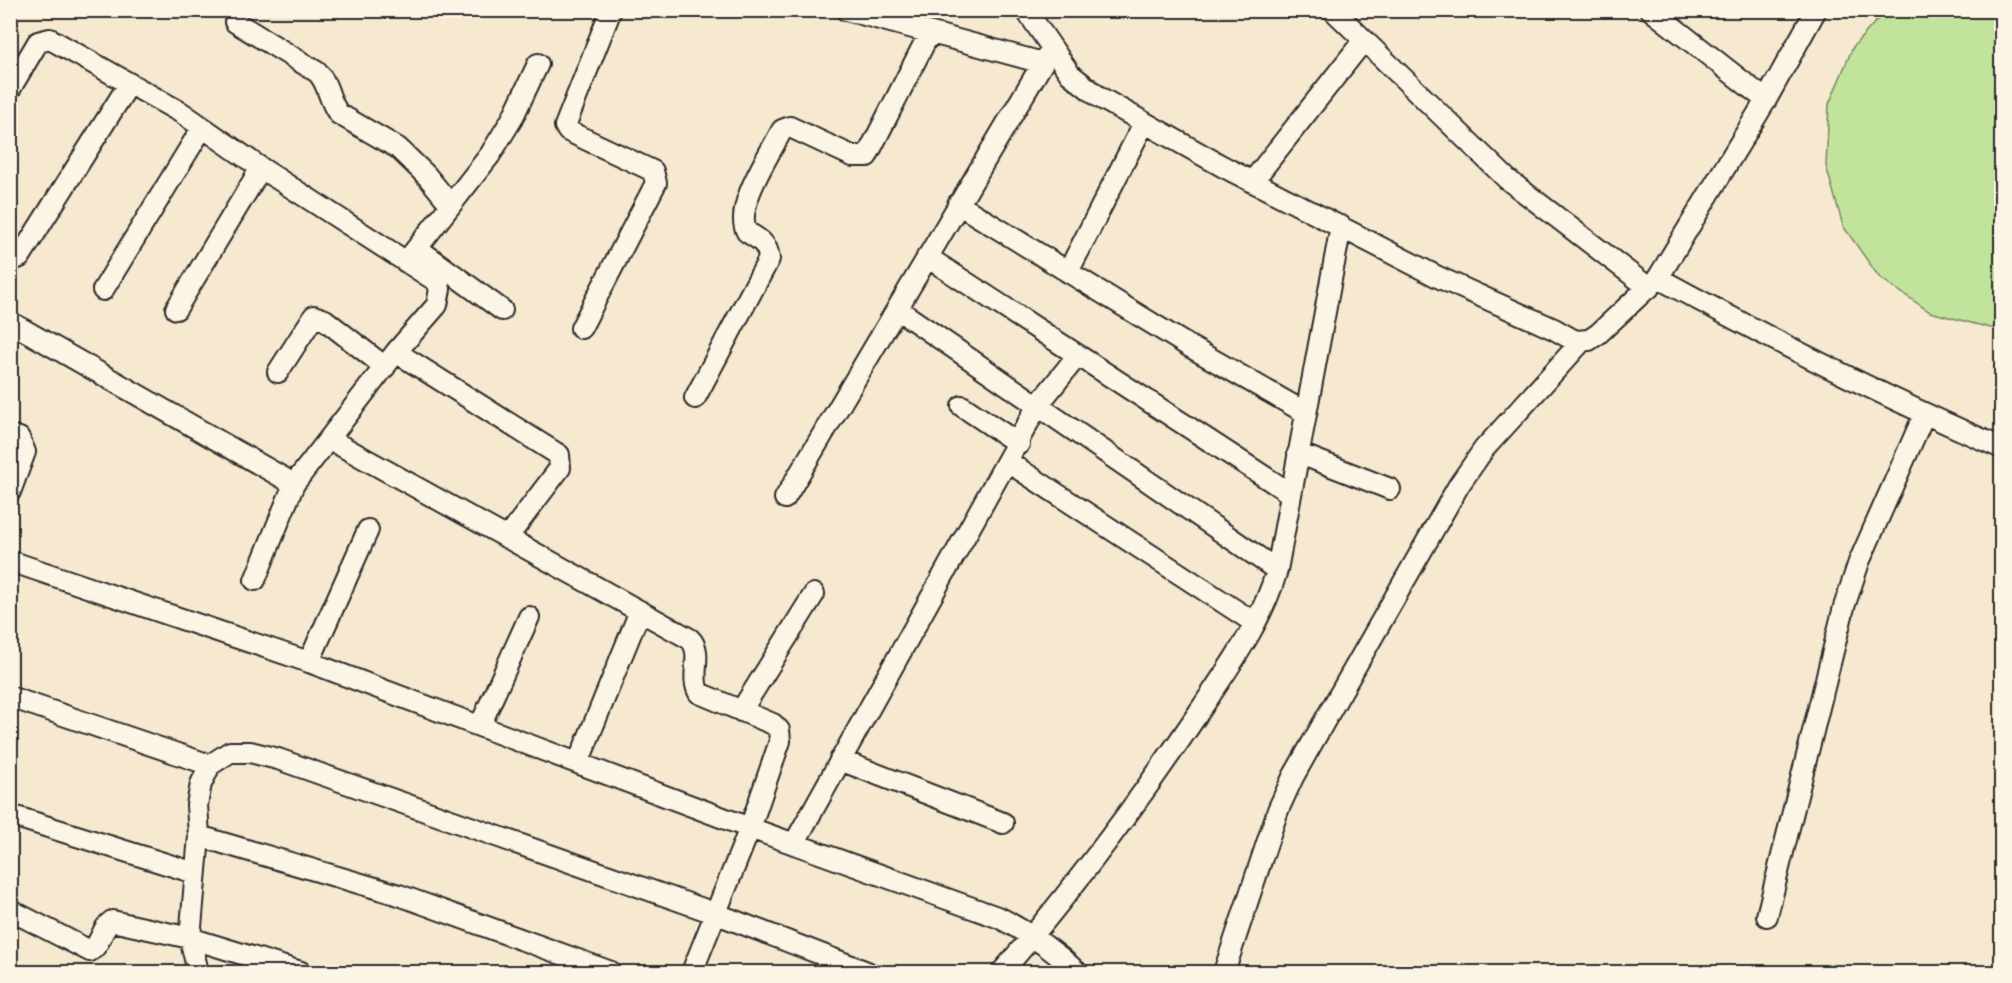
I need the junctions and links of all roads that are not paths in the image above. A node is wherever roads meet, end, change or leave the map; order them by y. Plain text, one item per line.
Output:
1 (611, 10) edge
2 (846, 10) edge
3 (1026, 10) edge
4 (1333, 10) edge
5 (1651, 10) edge
6 (1816, 10) edge
7 (235, 21) dead end
8 (929, 34) junction
9 (1364, 40) junction
10 (1047, 56) junction
11 (538, 64) dead end
12 (129, 84) junction
13 (10, 89) edge
14 (1767, 100) junction
15 (1144, 123) junction
16 (202, 128) junction
17 (261, 168) junction
18 (1252, 182) junction
19 (450, 204) junction
20 (958, 204) junction
21 (1341, 226) junction
22 (412, 255) junction
23 (927, 257) junction
24 (10, 261) edge
25 (1068, 272) junction
26 (1653, 283) junction
27 (103, 290) dead end
28 (176, 309) dead end
29 (897, 309) junction
30 (502, 310) dead end
31 (10, 322) edge
32 (580, 328) dead end
33 (1582, 341) junction
34 (1078, 355) junction
35 (391, 360) junction
36 (278, 372) dead end
37 (695, 398) dead end
38 (1038, 405) junction
39 (962, 406) dead end
40 (1306, 413) junction
41 (1924, 415) junction
42 (10, 435) edge
43 (329, 439) junction
44 (1019, 444) junction
45 (2001, 448) edge
46 (1298, 453) junction
47 (1008, 462) junction
48 (294, 484) junction
49 (1390, 489) dead end
50 (10, 492) edge
51 (1291, 494) junction
52 (785, 498) dead end
53 (368, 530) dead end
54 (507, 538) junction
55 (10, 561) edge
56 (1277, 570) junction
57 (255, 580) dead end
58 (814, 594) dead end
59 (640, 611) junction
60 (529, 616) dead end
61 (1255, 623) junction
62 (309, 662) junction
63 (10, 697) edge
64 (741, 711) junction
65 (480, 726) junction
66 (840, 760) junction
67 (578, 763) junction
68 (210, 765) junction
69 (10, 815) edge
70 (1003, 823) dead end
71 (750, 828) junction
72 (199, 836) junction
73 (794, 844) junction
74 (195, 873) junction
75 (10, 910) edge
76 (717, 914) junction
77 (1767, 916) dead end
78 (1034, 936) junction
79 (190, 938) junction
80 (198, 972) edge
81 (301, 972) edge
82 (611, 972) edge
83 (692, 972) edge
84 (867, 972) edge
85 (1002, 972) edge
86 (1077, 972) edge
87 (1224, 972) edge

1 - 32 street
2 - 8 street
3 - 10 street
4 - 9 street
5 - 14 street
6 - 14 street
7 - 19 street
8 - 10 street
8 - 37 street
9 - 18 street
9 - 26 street
10 - 15 street
10 - 20 street
11 - 19 street
12 - 13 street
12 - 16 street
12 - 24 street
14 - 26 street
15 - 18 street
15 - 25 street
16 - 17 street
16 - 27 street
17 - 22 street
17 - 28 street
18 - 21 street
19 - 22 street
20 - 23 street
20 - 25 street
21 - 33 street
21 - 40 street
22 - 30 street
22 - 35 street
23 - 29 street
23 - 34 street
25 - 40 street
26 - 33 street
26 - 41 street
29 - 38 street
29 - 52 street
31 - 48 street
33 - 87 street
34 - 38 street
34 - 51 street
35 - 36 street
35 - 43 street
35 - 54 street
38 - 44 street
38 - 56 street
39 - 44 street
40 - 46 street
41 - 45 street
41 - 77 street
42 - 50 street
43 - 48 street
43 - 54 street
44 - 47 street
46 - 49 street
46 - 51 street
47 - 61 street
47 - 66 street
48 - 57 street
51 - 56 street
53 - 62 street
54 - 59 street
55 - 62 street
56 - 61 street
58 - 64 street
59 - 64 street
59 - 67 street
60 - 65 street
61 - 78 street
62 - 65 street
63 - 68 street
64 - 71 street
65 - 67 street
66 - 70 street
66 - 73 street
67 - 71 street
68 - 72 street
68 - 76 street
69 - 74 street
71 - 73 street
71 - 76 street
72 - 74 street
72 - 82 street
73 - 78 street
74 - 79 street
75 - 79 street
76 - 83 street
76 - 84 street
78 - 85 street
78 - 86 street
79 - 80 street
79 - 81 street

